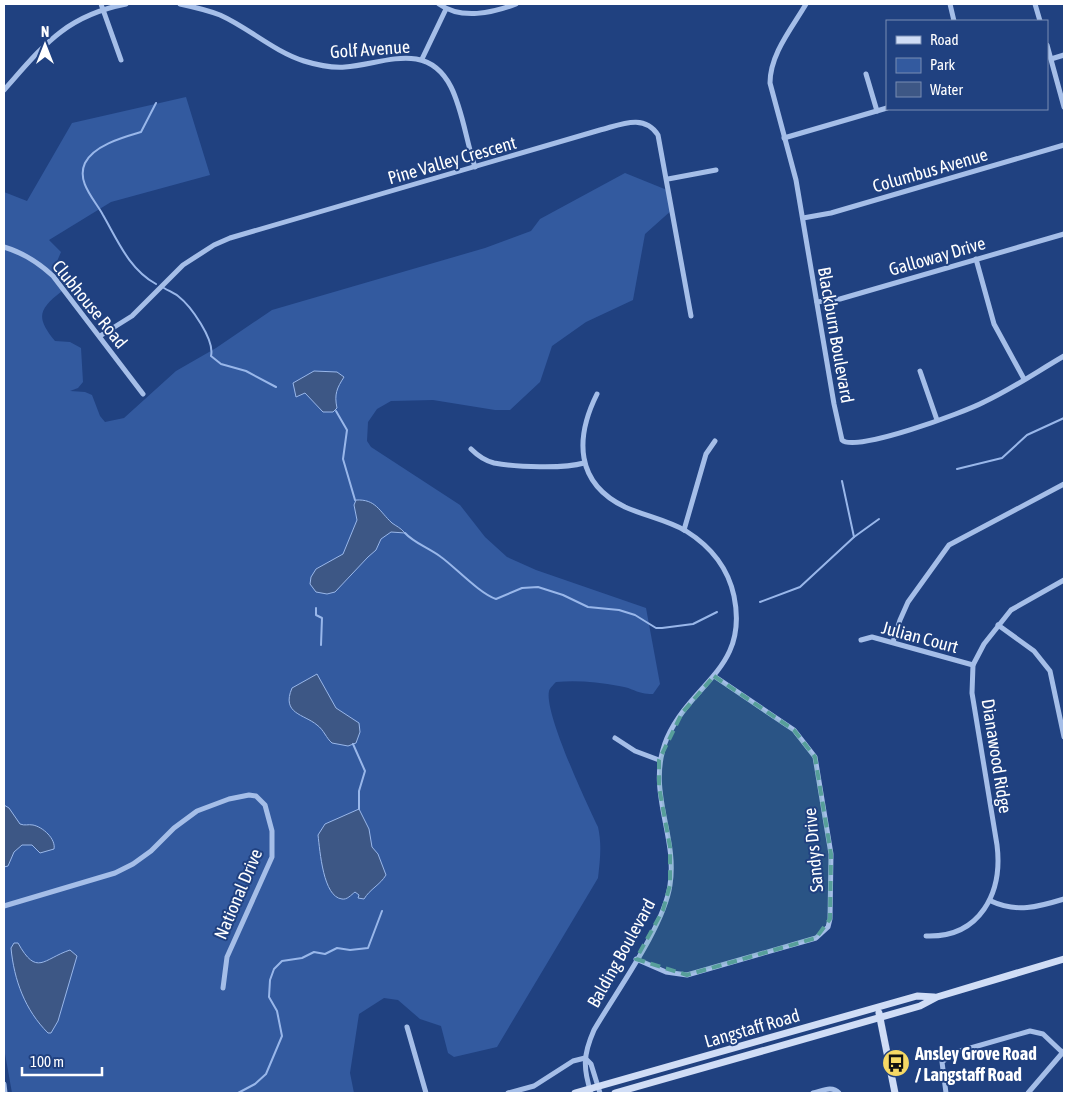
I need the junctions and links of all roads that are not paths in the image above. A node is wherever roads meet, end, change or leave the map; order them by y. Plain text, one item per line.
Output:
1 (126, 4) edge
2 (180, 4) edge
3 (439, 4) edge
4 (516, 4) edge
5 (806, 4) edge
6 (950, 4) edge
7 (1035, 4) edge
8 (102, 6) edge
9 (203, 6) edge
10 (446, 9) junction
11 (954, 20) edge
12 (1040, 20) edge
13 (1048, 49) edge
14 (1064, 55) edge
15 (1051, 59) junction
16 (121, 60) dead end
17 (422, 60) junction
18 (866, 74) dead end
19 (4, 90) edge
20 (1064, 107) edge
21 (886, 108) edge
22 (877, 111) junction
23 (784, 138) junction
24 (1064, 145) edge
25 (475, 167) junction
26 (716, 170) dead end
27 (668, 179) junction
28 (802, 218) junction
29 (1064, 234) edge
30 (4, 247) edge
31 (976, 259) junction
32 (817, 302) junction
33 (691, 316) dead end
34 (100, 336) junction
35 (1064, 356) edge
36 (920, 371) dead end
37 (1024, 379) junction
38 (143, 394) dead end
39 (597, 394) dead end
40 (937, 420) junction
41 (714, 441) dead end
42 (471, 449) dead end
43 (584, 463) junction
44 (1064, 484) edge
45 (684, 530) junction
46 (1064, 580) edge
47 (998, 625) junction
48 (861, 640) dead end
49 (894, 642) junction
50 (973, 665) junction
51 (714, 676) junction
52 (615, 738) dead end
53 (1064, 738) edge
54 (659, 760) junction
55 (1064, 900) edge
56 (991, 901) junction
57 (4, 906) edge
58 (926, 936) dead end
59 (636, 959) junction
60 (1064, 959) edge
61 (223, 988) dead end
62 (937, 998) junction
63 (878, 1007) junction
64 (880, 1017) junction
65 (407, 1028) dead end
66 (1063, 1052) edge
67 (585, 1058) junction
68 (4, 1084) edge
69 (594, 1091) edge
70 (5, 1093) edge
71 (426, 1093) edge
72 (508, 1093) edge
73 (575, 1093) edge
74 (614, 1093) edge
75 (813, 1093) edge
76 (839, 1093) edge
77 (896, 1093) edge
78 (946, 1093) edge
79 (1028, 1093) edge

1 - 8 street
2 - 9 street, Golf Avenue
3 - 10 street
4 - 10 street
5 - 23 street, Blackburn Boulevard
6 - 11 street
7 - 12 street
8 - 16 street
8 - 19 street
9 - 17 street, Golf Avenue
10 - 17 street
13 - 15 street
14 - 15 street
15 - 20 street
17 - 25 street, Golf Avenue
18 - 22 street
21 - 22 street
22 - 23 street
23 - 28 street, Blackburn Boulevard
24 - 28 street, Columbus Avenue
25 - 27 street, Pine Valley Crescent
25 - 34 street, Pine Valley Crescent
26 - 27 street
27 - 33 street, Pine Valley Crescent
28 - 32 street, Blackburn Boulevard
29 - 31 street, Galloway Drive
30 - 34 street, Clubhouse Road
31 - 32 street, Galloway Drive
31 - 37 street
32 - 40 street, Blackburn Boulevard
34 - 38 street, Clubhouse Road
35 - 37 street, Blackburn Boulevard
36 - 40 street
37 - 40 street, Blackburn Boulevard
39 - 43 street
41 - 45 street
42 - 43 street
43 - 45 street, Balding Boulevard
44 - 49 street
45 - 51 street, Balding Boulevard
46 - 47 street, Dianawood Ridge
47 - 50 street, Dianawood Ridge
47 - 53 street
48 - 49 street, Julian Court
49 - 50 street, Julian Court
50 - 56 street, Dianawood Ridge
51 - 54 street, Balding Boulevard
51 - 59 street, Sandys Drive
52 - 54 street
54 - 59 street, Balding Boulevard
55 - 56 street
56 - 58 street, Dianawood Ridge
57 - 61 street, National Drive
59 - 67 street, Balding Boulevard
60 - 62 main road, Langstaff Road
62 - 63 main road, Langstaff Road
62 - 64 main road, Langstaff Road
63 - 64 main road
63 - 69 main road, Langstaff Road
64 - 74 main road, Langstaff Road
64 - 77 main road
65 - 71 street
66 - 78 street
66 - 79 street
67 - 69 street
67 - 72 street
68 - 70 street
69 - 73 main road, Langstaff Road
75 - 76 street

